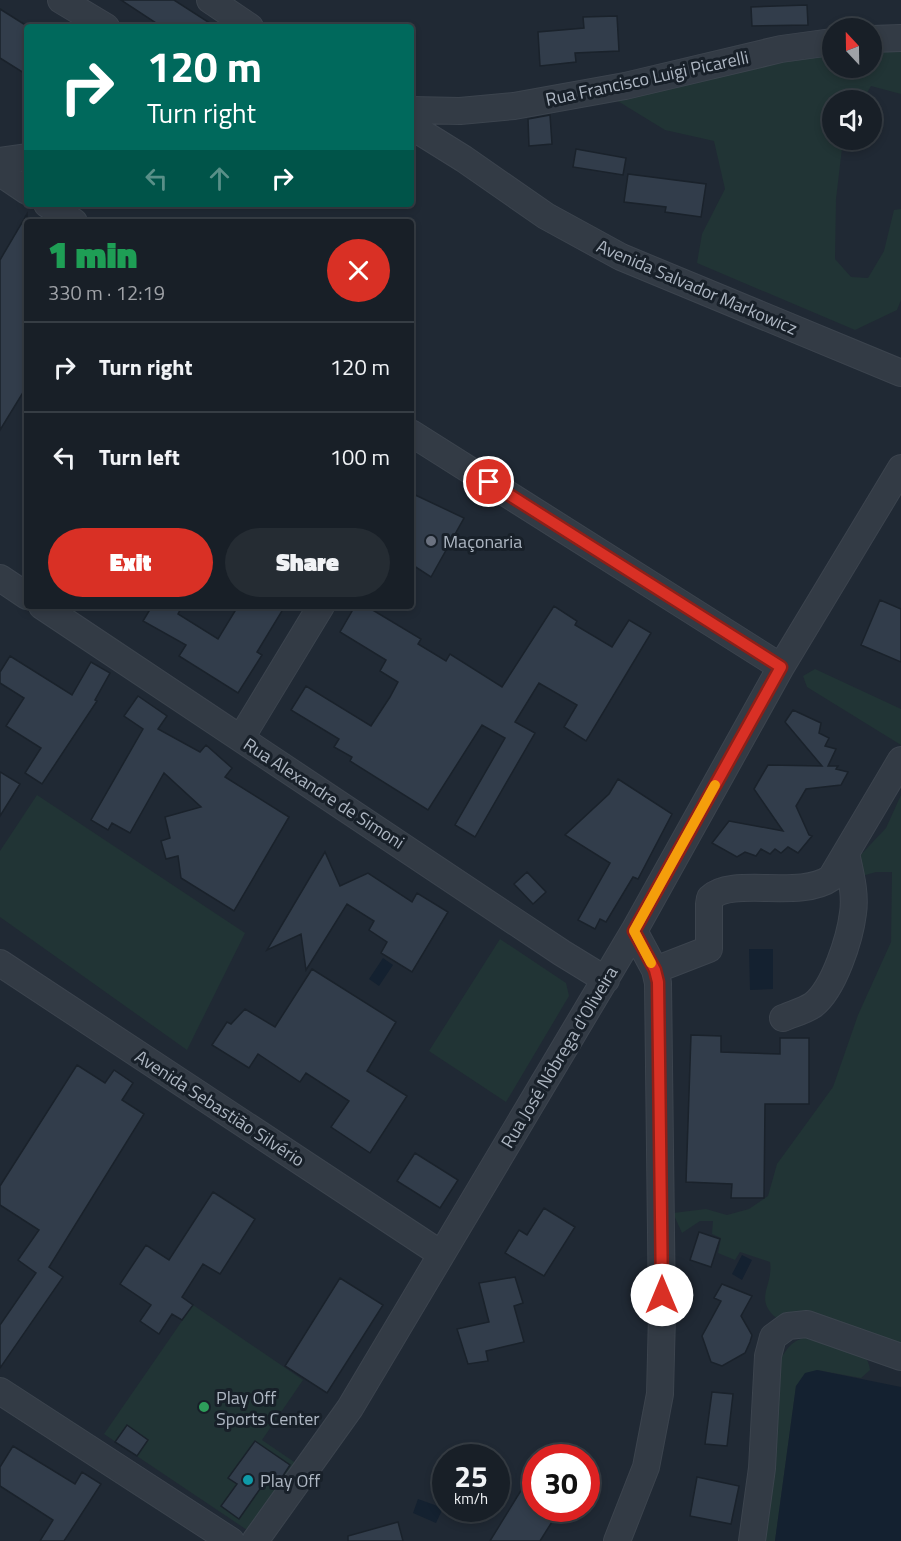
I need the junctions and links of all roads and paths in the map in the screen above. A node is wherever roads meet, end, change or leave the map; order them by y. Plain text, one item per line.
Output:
1 (61, 0) edge
2 (213, 1) edge
3 (101, 24) edge
4 (246, 24) edge
5 (901, 38) edge
6 (882, 39) edge
7 (822, 43) edge
8 (414, 110) edge
9 (460, 111) junction
10 (414, 128) edge
11 (451, 150) junction
12 (24, 157) edge
13 (0, 161) edge
14 (0, 173) edge
15 (24, 189) edge
16 (53, 207) edge
17 (70, 215) edge
18 (901, 373) edge
19 (414, 442) edge
20 (901, 468) edge
21 (0, 578) edge
22 (24, 594) edge
23 (47, 609) edge
24 (319, 609) edge
25 (781, 667) junction
26 (241, 738) junction
27 (901, 760) edge
28 (846, 853) junction
29 (634, 931) junction
30 (0, 963) edge
31 (655, 970) junction
32 (606, 980) junction
33 (783, 1018) dead end
34 (441, 1254) junction
35 (901, 1357) edge
36 (0, 1391) edge
37 (231, 1541) edge
38 (255, 1541) edge
39 (617, 1541) edge
40 (752, 1541) edge

1 - 3 street
2 - 4 street
5 - 6 street
7 - 9 street, Rua Francisco Luigi Picarelli
8 - 9 street, Rua Francisco Luigi Picarelli
9 - 11 street
10 - 11 street, Avenida Salvador Markowicz
11 - 18 street, Avenida Salvador Markowicz
12 - 13 street
14 - 15 street
16 - 17 street
19 - 25 street
20 - 25 street, Rua José Nóbrega d'Oliveira
21 - 22 street
23 - 26 street, Rua Alexandre de Simoni
24 - 26 street
25 - 29 street, Rua José Nóbrega d'Oliveira
26 - 32 street, Rua Alexandre de Simoni
27 - 28 street
28 - 31 street
28 - 33 street
29 - 31 street
29 - 32 street, Rua José Nóbrega d'Oliveira
30 - 34 street, Avenida Sebastião Silvério
31 - 39 street
32 - 34 street, Rua José Nóbrega d'Oliveira
34 - 38 street, Rua José Nóbrega d'Oliveira
35 - 40 street
36 - 37 street

